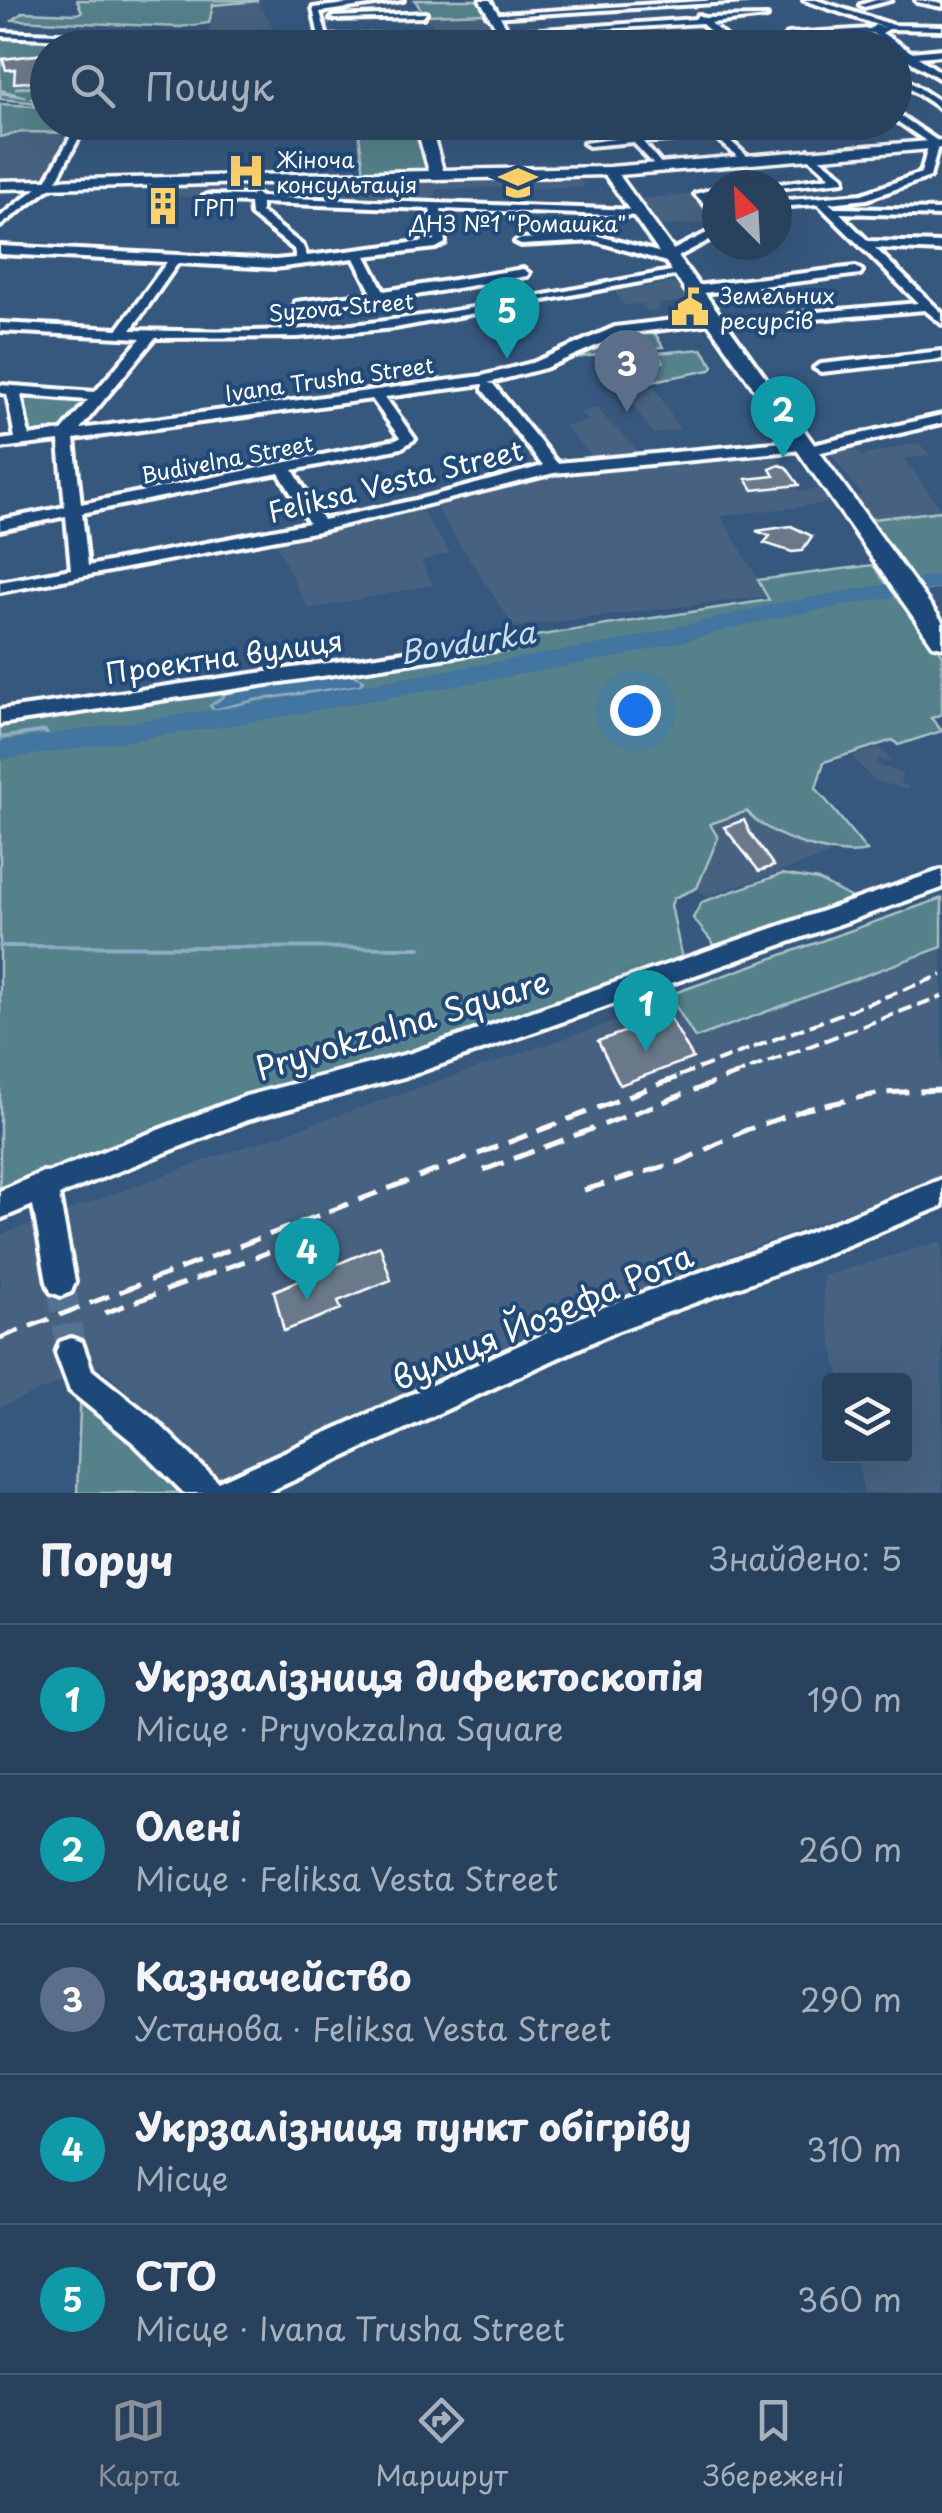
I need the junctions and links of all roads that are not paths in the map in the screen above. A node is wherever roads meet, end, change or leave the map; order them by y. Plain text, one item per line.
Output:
1 (338, 0) edge
2 (399, 0) edge
3 (484, 0) edge
4 (808, 0) edge
5 (887, 0) edge
6 (920, 0) edge
7 (742, 1) edge
8 (414, 2) edge
9 (680, 2) edge
10 (368, 3) junction
11 (348, 5) junction
12 (942, 5) edge
13 (864, 6) dead end
14 (639, 7) junction
15 (590, 10) junction
16 (423, 15) junction
17 (491, 15) junction
18 (374, 17) junction
19 (763, 18) junction
20 (318, 20) junction
21 (703, 21) junction
22 (657, 24) junction
23 (607, 27) junction
24 (875, 27) junction
25 (942, 28) edge
26 (321, 30) edge
27 (380, 30) edge
28 (434, 30) edge
29 (502, 30) edge
30 (556, 30) edge
31 (610, 30) edge
32 (714, 30) edge
33 (776, 30) edge
34 (854, 30) edge
35 (879, 30) edge
36 (0, 34) edge
37 (30, 36) edge
38 (942, 52) edge
39 (912, 54) edge
40 (912, 55) edge
41 (942, 77) edge
42 (912, 87) edge
43 (942, 91) edge
44 (921, 93) junction
45 (912, 94) edge
46 (942, 111) edge
47 (912, 115) edge
48 (912, 126) edge
49 (72, 140) edge
50 (427, 140) edge
51 (636, 140) joint
52 (724, 140) edge
53 (939, 142) edge
54 (590, 143) dead end
55 (809, 153) junction
56 (744, 159) junction
57 (658, 166) junction
58 (609, 171) junction
59 (928, 172) junction
60 (437, 175) junction
61 (942, 177) edge
62 (840, 179) junction
63 (0, 184) edge
64 (50, 184) junction
65 (792, 184) edge
66 (894, 188) junction
67 (876, 194) junction
68 (256, 196) junction
69 (207, 198) dead end
70 (792, 204) edge
71 (434, 205) junction
72 (827, 205) junction
73 (639, 213) junction
74 (941, 213) edge
75 (0, 223) edge
76 (702, 241) edge
77 (521, 242) dead end
78 (868, 244) junction
79 (942, 247) edge
80 (0, 250) edge
81 (359, 254) junction
82 (302, 259) junction
83 (175, 260) junction
84 (675, 263) junction
85 (856, 271) dead end
86 (523, 273) dead end
87 (695, 290) junction
88 (380, 296) junction
89 (942, 298) edge
90 (925, 303) junction
91 (298, 305) dead end
92 (715, 318) junction
93 (795, 318) dead end
94 (942, 320) edge
95 (0, 327) edge
96 (121, 334) junction
97 (151, 334) junction
98 (942, 355) edge
99 (821, 368) dead end
100 (488, 387) dead end
101 (6, 389) edge
102 (376, 395) junction
103 (101, 396) junction
104 (942, 419) edge
105 (66, 436) junction
106 (23, 441) junction
107 (0, 444) edge
108 (807, 448) junction
109 (553, 468) junction
110 (284, 470) junction
111 (71, 512) junction
112 (0, 524) edge
113 (319, 526) junction
114 (80, 573) junction
115 (0, 587) edge
116 (942, 639) edge
117 (516, 642) dead end
118 (0, 716) edge
119 (942, 878) edge
120 (43, 1185) junction
121 (942, 1192) edge
122 (0, 1204) edge
123 (61, 1282) tunnel mouth
124 (71, 1353) tunnel mouth
125 (207, 1493) edge
126 (230, 1493) edge

1 - 11 street
2 - 10 street
3 - 17 main road
4 - 24 street
5 - 13 street
6 - 12 street
7 - 9 street
7 - 19 street
8 - 16 street
9 - 14 street
9 - 21 street
10 - 11 street
10 - 18 street
11 - 20 street
14 - 15 street
14 - 22 street
15 - 17 street
15 - 23 street
16 - 18 street
16 - 28 street
17 - 29 main road
18 - 20 street
18 - 27 street
19 - 21 street
19 - 33 street
20 - 26 street
21 - 22 street
21 - 32 street
22 - 23 street
23 - 30 street
23 - 31 street
24 - 25 street
24 - 34 street
24 - 35 street
36 - 37 street
38 - 39 street
40 - 41 street
42 - 44 street
43 - 44 street
44 - 45 street
44 - 46 street
46 - 47 street
48 - 53 street
49 - 64 street
50 - 60 main road
51 - 54 street
51 - 57 street
52 - 56 street
53 - 55 main road
53 - 59 street
55 - 56 main road
55 - 62 street
56 - 57 main road
57 - 58 main road
58 - 60 main road
58 - 73 main road
59 - 61 street
59 - 66 street
60 - 64 main road
62 - 65 street
62 - 67 street
63 - 64 main road
64 - 75 street
66 - 67 street
66 - 74 street
67 - 72 street
68 - 69 street
68 - 71 street
68 - 82 street
70 - 72 street
71 - 73 street
71 - 81 street
72 - 74 street
72 - 78 street
73 - 84 main road
76 - 84 street, Syzova Street
77 - 84 street
78 - 79 street
78 - 90 street
80 - 83 street
81 - 82 street
81 - 88 street
82 - 83 street
83 - 96 street
84 - 87 main road
84 - 97 street, Syzova Street
85 - 87 street
86 - 88 street
87 - 92 main road
88 - 91 street
89 - 90 street
90 - 93 street
90 - 94 street
92 - 102 street, Ivana Trusha Street
92 - 108 main road
95 - 96 street, Syzova Street
96 - 97 street, Syzova Street
97 - 103 street
98 - 99 street
100 - 109 street
101 - 103 street
101 - 106 street
102 - 105 street, Ivana Trusha Street
102 - 110 street, Budivelna Street
103 - 105 street
104 - 108 street, Feliksa Vesta Street
105 - 106 street, Ivana Trusha Street
105 - 111 street
106 - 107 street, Ivana Trusha Street
108 - 109 street, Feliksa Vesta Street
108 - 116 main road
109 - 113 street, Feliksa Vesta Street
110 - 111 street, Budivelna Street
110 - 113 street
111 - 112 street, Budivelna Street
111 - 114 street
113 - 114 street, Feliksa Vesta Street
114 - 115 street, Feliksa Vesta Street
117 - 118 street, Проектна вулиця
119 - 120 street, Pryvokzalna Square
120 - 122 street, Pryvokzalna Square
120 - 123 street
121 - 126 street, вулиця Йозефа Рота
124 - 125 street

